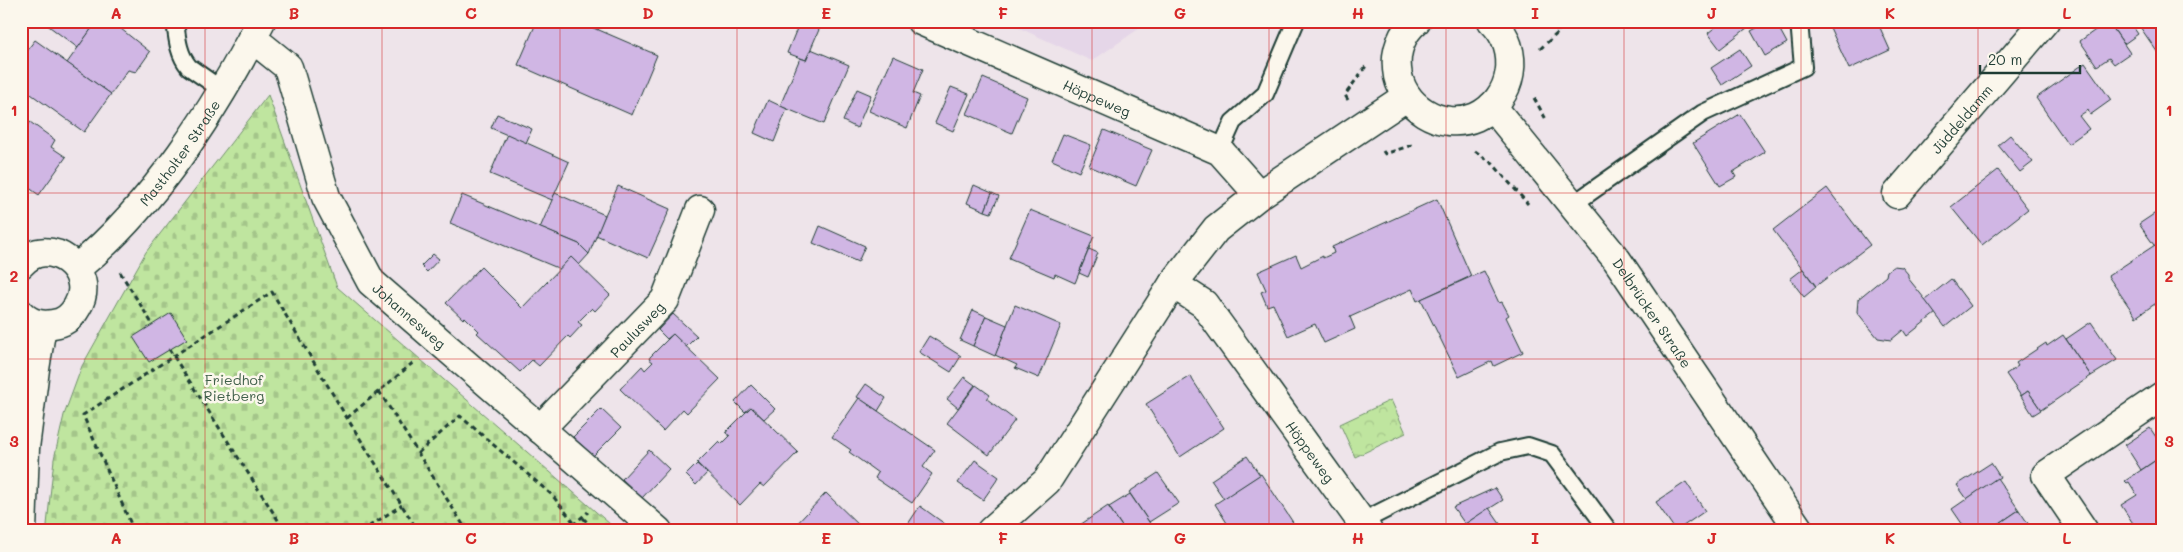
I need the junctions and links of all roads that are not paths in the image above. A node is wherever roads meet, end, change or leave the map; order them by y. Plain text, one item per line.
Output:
1 (175, 21) edge
2 (921, 21) edge
3 (1296, 21) edge
4 (1416, 21) edge
5 (1799, 21) edge
6 (2045, 21) edge
7 (1499, 23) edge
8 (257, 30) edge
9 (222, 90) junction
10 (1406, 96) junction
11 (1492, 106) junction
12 (1220, 151) junction
13 (1897, 194) dead end
14 (1259, 195) junction
15 (1572, 205) junction
16 (700, 210) dead end
17 (21, 264) edge
18 (77, 268) junction
19 (1173, 284) junction
20 (32, 320) edge
21 (2162, 396) edge
22 (540, 429) junction
23 (1364, 526) edge
24 (22, 531) edge
25 (658, 531) edge
26 (991, 531) edge
27 (1609, 531) edge
28 (1800, 531) edge
29 (2084, 531) edge

1 - 9 lane
2 - 12 street, Höppeweg
3 - 12 lane
4 - 10 street
5 - 15 lane
6 - 13 street, Jüddeldamm
7 - 11 street
8 - 9 street, Mastholter Straße
8 - 22 street, Johannesweg
9 - 18 street, Mastholter Straße
10 - 11 street
10 - 14 street
11 - 15 street, Delbrücker Straße
12 - 14 street, Höppeweg
14 - 19 street
15 - 28 street, Delbrücker Straße
16 - 22 street, Paulusweg
17 - 18 street
18 - 20 street
19 - 23 street, Höppeweg
19 - 26 street
20 - 24 street
21 - 29 street
22 - 25 street, Johannesweg
23 - 27 lane

